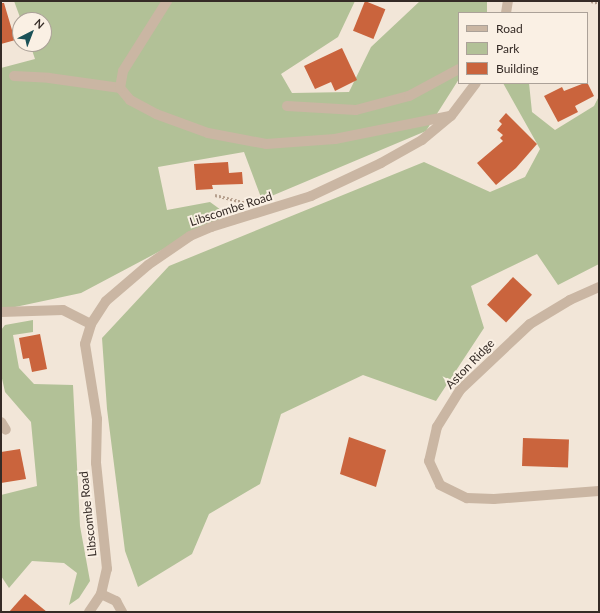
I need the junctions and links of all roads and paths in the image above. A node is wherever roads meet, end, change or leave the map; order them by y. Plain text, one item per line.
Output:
1 (167, 1) edge
2 (508, 1) edge
3 (590, 1) edge
4 (599, 3) edge
5 (506, 12) edge
6 (458, 70) edge
7 (14, 76) dead end
8 (475, 84) edge
9 (120, 88) junction
10 (287, 106) dead end
11 (451, 116) junction
12 (215, 194) dead end
13 (270, 210) junction
14 (599, 287) edge
15 (1, 312) edge
16 (91, 324) junction
17 (599, 491) edge
18 (101, 594) junction
19 (89, 612) edge
20 (122, 612) edge

1 - 9 street
2 - 5 street
3 - 4 path
6 - 10 street
7 - 9 street
8 - 11 street, Libscombe Road
9 - 11 street
11 - 13 street, Libscombe Road
12 - 13 path
13 - 16 street, Libscombe Road
14 - 17 street, Aston Ridge
15 - 16 street
16 - 18 street, Libscombe Road
18 - 19 street, Libscombe Road
18 - 20 street

